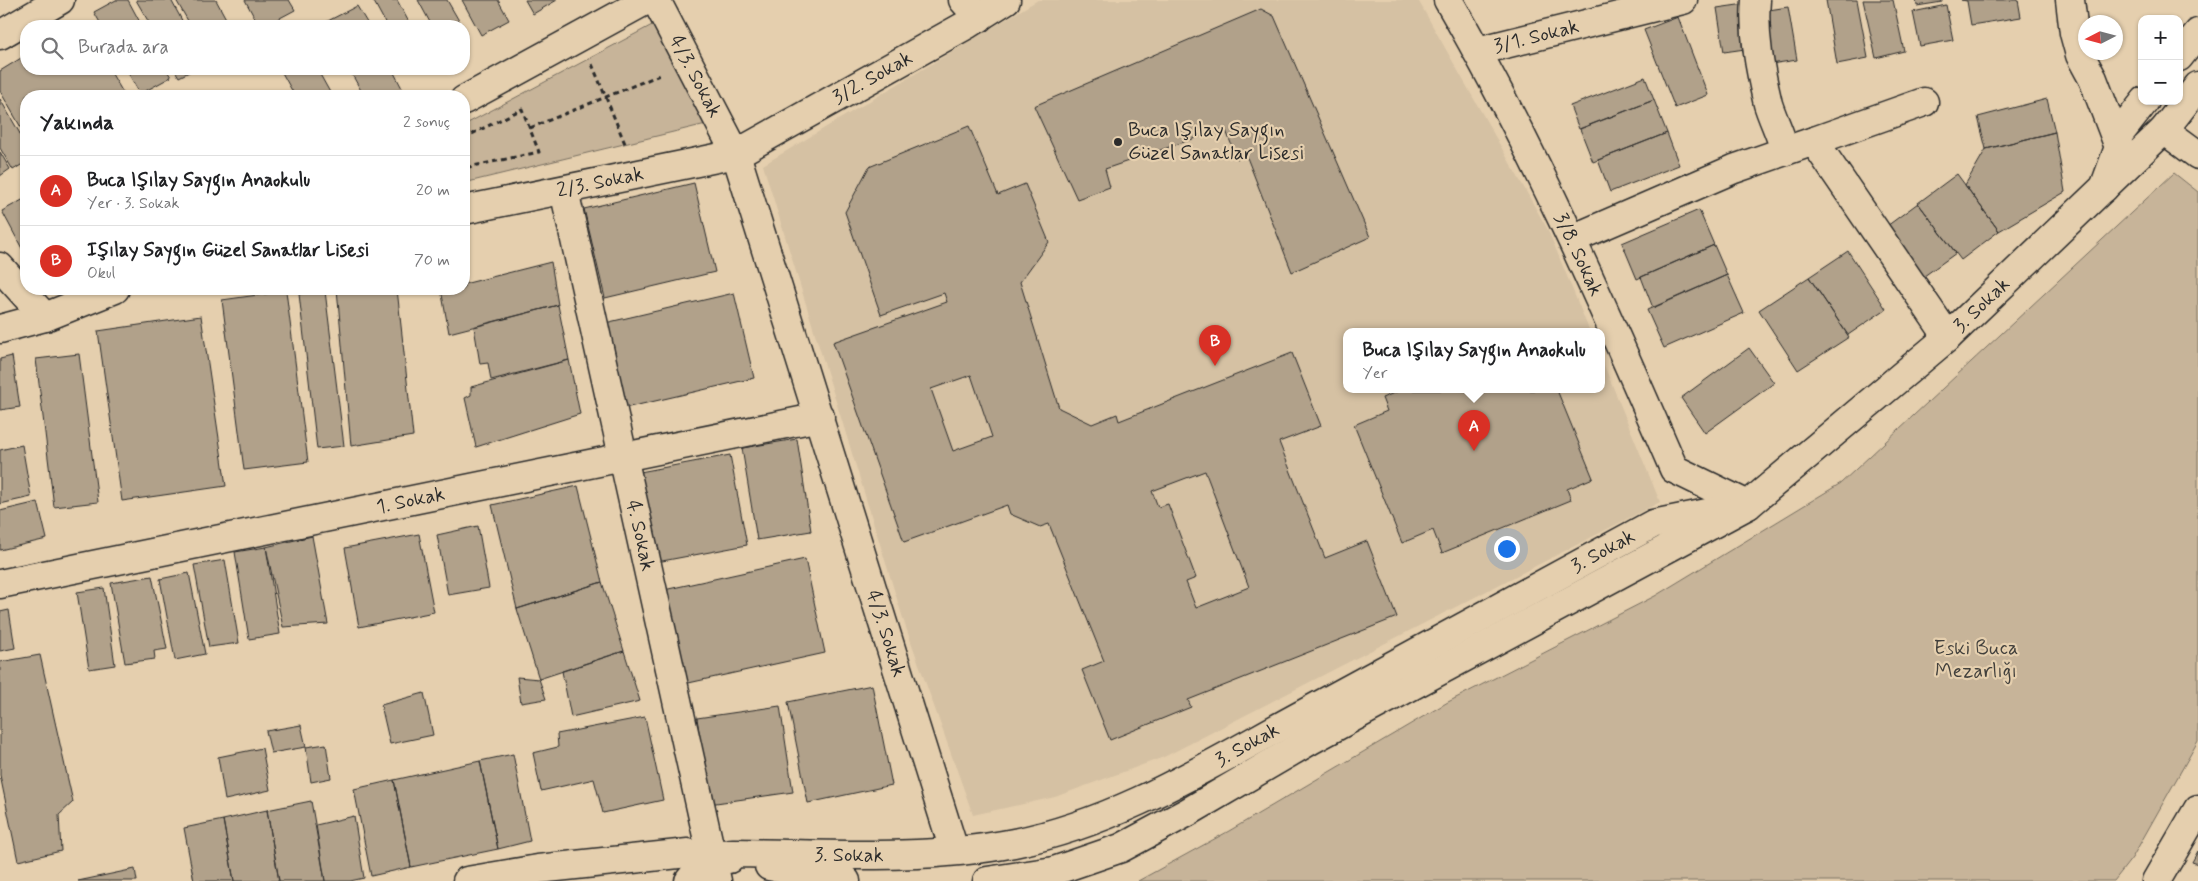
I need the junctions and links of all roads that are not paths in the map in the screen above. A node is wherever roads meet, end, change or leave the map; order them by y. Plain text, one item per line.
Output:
1 (60, 0) edge
2 (647, 0) edge
3 (656, 0) edge
4 (1006, 0) edge
5 (1448, 0) edge
6 (1683, 0) edge
7 (1756, 0) edge
8 (2070, 0) edge
9 (971, 9) edge
10 (26, 20) edge
11 (20, 23) edge
12 (2198, 33) edge
13 (0, 35) edge
14 (1477, 50) junction
15 (2183, 52) edge
16 (2198, 86) edge
17 (470, 97) edge
18 (1924, 102) dead end
19 (2142, 105) edge
20 (2164, 130) junction
21 (2116, 138) junction
22 (1814, 141) junction
23 (1785, 151) junction
24 (736, 154) junction
25 (2198, 155) edge
26 (2104, 188) junction
27 (564, 190) junction
28 (470, 209) edge
29 (1572, 239) junction
30 (0, 267) edge
31 (20, 289) edge
32 (25, 295) edge
33 (100, 295) edge
34 (45, 317) junction
35 (0, 329) edge
36 (1948, 337) junction
37 (820, 417) junction
38 (623, 458) junction
39 (1748, 505) junction
40 (0, 584) edge
41 (2198, 809) edge
42 (954, 850) junction
43 (713, 868) edge
44 (467, 881) edge
45 (689, 881) edge
46 (846, 881) edge
47 (996, 881) edge
48 (2156, 881) edge

1 - 10 street
2 - 17 street
3 - 24 street, 4/3. Sokak
4 - 9 street, 3/2. Sokak
5 - 14 street, 3/8. Sokak
6 - 14 street, 3/1. Sokak
7 - 23 street
8 - 21 street
9 - 24 street, 3/2. Sokak
11 - 13 street
12 - 15 street
14 - 29 street, 3/8. Sokak
16 - 20 street, 3. Sokak
18 - 22 street
19 - 21 street
20 - 25 street
20 - 26 street, 3. Sokak
21 - 26 street
22 - 23 street
22 - 36 street
23 - 29 street
24 - 27 street, 2/3. Sokak
24 - 37 street, 4/3. Sokak
26 - 36 street, 3. Sokak
27 - 28 street, 2/3. Sokak
27 - 38 street, 4. Sokak
29 - 39 street, 3/8. Sokak
30 - 31 street
32 - 34 street
33 - 34 street
34 - 35 street
36 - 39 street, 3. Sokak
37 - 38 street, 1. Sokak
37 - 42 street, 4/3. Sokak
38 - 40 street, 1. Sokak
38 - 43 street, 4. Sokak
39 - 42 street, 3. Sokak
39 - 47 street, 3. Sokak
41 - 48 street
42 - 43 street, 3. Sokak
42 - 47 street
43 - 44 street, 3. Sokak
43 - 45 street
43 - 46 street, 3. Sokak

